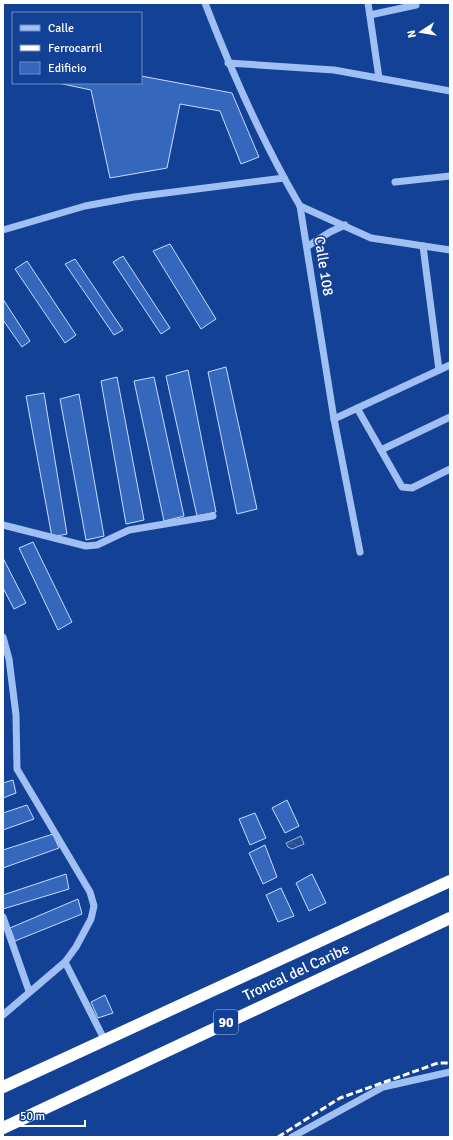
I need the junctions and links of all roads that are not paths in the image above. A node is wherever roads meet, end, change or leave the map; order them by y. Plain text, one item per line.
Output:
1 (205, 3) edge
2 (368, 3) edge
3 (416, 5) dead end
4 (370, 15) junction
5 (228, 63) junction
6 (379, 78) junction
7 (450, 91) edge
8 (450, 176) edge
9 (284, 178) junction
10 (395, 182) dead end
11 (300, 206) junction
12 (345, 225) junction
13 (3, 230) edge
14 (308, 246) junction
15 (423, 246) junction
16 (450, 250) edge
17 (450, 365) edge
18 (438, 370) junction
19 (357, 408) junction
20 (450, 417) edge
21 (334, 419) junction
22 (381, 450) junction
23 (450, 469) edge
24 (213, 516) dead end
25 (3, 525) edge
26 (360, 552) dead end
27 (3, 637) edge
28 (450, 881) edge
29 (3, 917) edge
30 (450, 918) edge
31 (6, 930) edge
32 (65, 962) junction
33 (29, 991) junction
34 (3, 1015) edge
35 (104, 1040) junction
36 (450, 1072) edge
37 (3, 1087) edge
38 (3, 1128) edge
39 (292, 1137) edge

1 - 5 street, Calle 108
2 - 4 street
3 - 4 street
4 - 6 street
5 - 6 street
5 - 9 street, Calle 108
6 - 7 street
8 - 10 street
9 - 11 street, Calle 108
9 - 13 street
11 - 12 street
11 - 14 street, Calle 108
12 - 14 street
12 - 15 street
14 - 21 street, Calle 108
15 - 16 street
15 - 18 street
17 - 18 street
18 - 19 street
19 - 21 street
19 - 22 street
20 - 22 street
21 - 26 street, Calle 108
22 - 23 street
24 - 25 street
27 - 32 street
28 - 35 highway, Troncal del Caribe / 90
29 - 31 street
30 - 38 highway, Troncal del Caribe / 90
31 - 33 street
32 - 33 street
32 - 35 street
33 - 34 street
35 - 37 highway, Troncal del Caribe / 90
36 - 39 street

